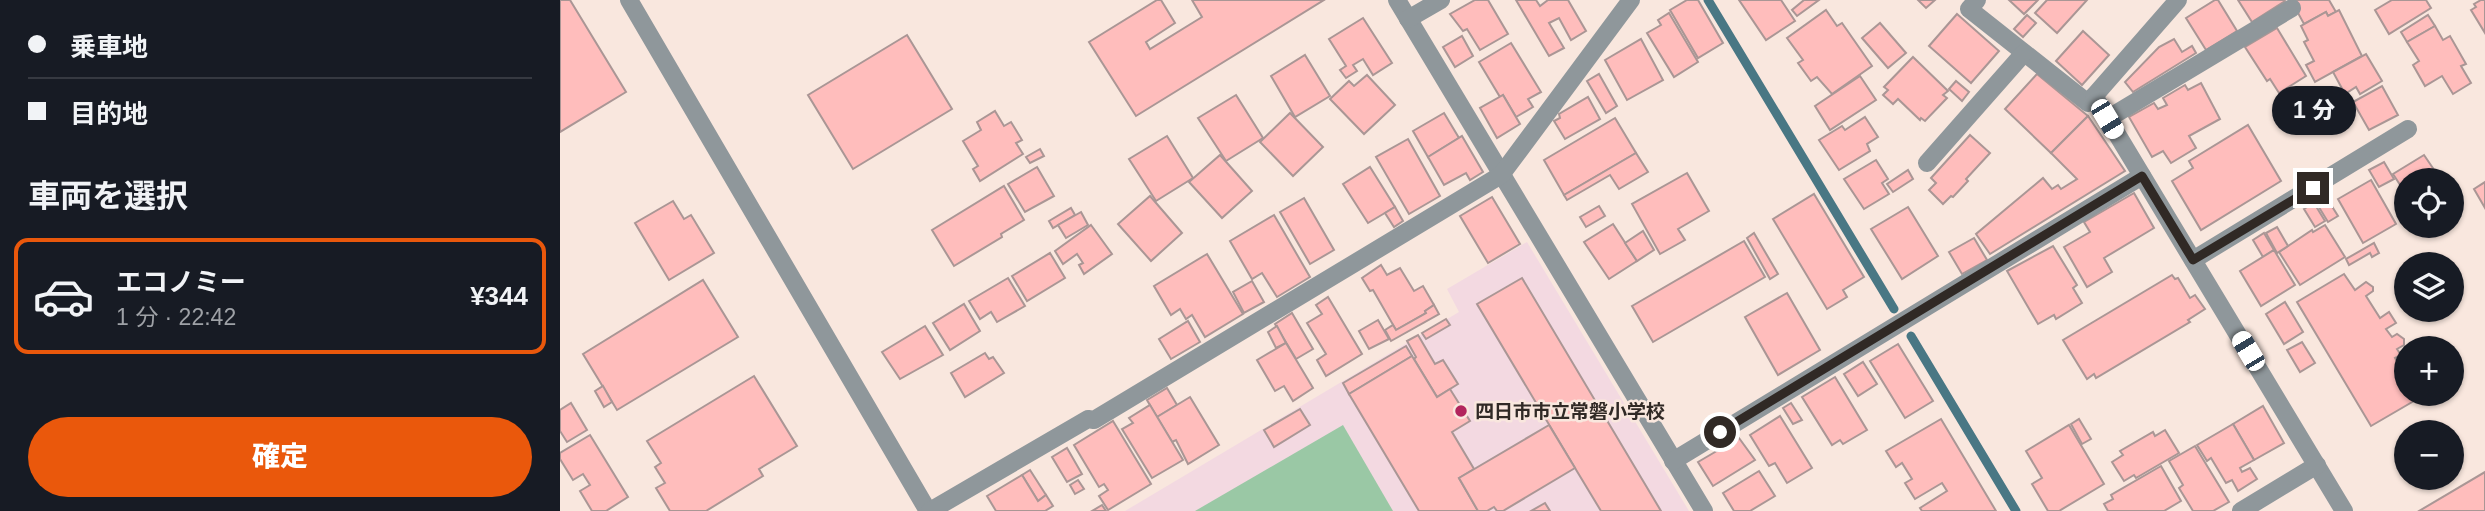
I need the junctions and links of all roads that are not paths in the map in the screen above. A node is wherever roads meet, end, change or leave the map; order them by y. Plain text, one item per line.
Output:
1 (629, 0) edge
2 (1397, 0) edge
3 (1441, 0) edge
4 (1631, 0) edge
5 (1977, 0) edge
6 (2178, 0) edge
7 (2292, 8) dead end
8 (1408, 19) junction
9 (2024, 53) junction
10 (2094, 96) junction
11 (2107, 119) junction
12 (2408, 130) dead end
13 (1927, 163) dead end
14 (1502, 175) junction
15 (2142, 176) junction
16 (2193, 260) junction
17 (1673, 461) junction
18 (2317, 465) junction
19 (929, 511) edge
20 (1704, 511) edge
21 (2241, 511) edge
22 (2344, 511) edge

1 - 19 street
2 - 8 street
3 - 8 street
4 - 14 street
5 - 9 street
6 - 10 street
7 - 11 street
8 - 14 street
9 - 10 street
9 - 13 street
10 - 11 street
11 - 15 street
12 - 16 street
14 - 17 street
14 - 19 street
15 - 16 street
15 - 17 street
16 - 18 street
17 - 20 street
18 - 21 street
18 - 22 street

